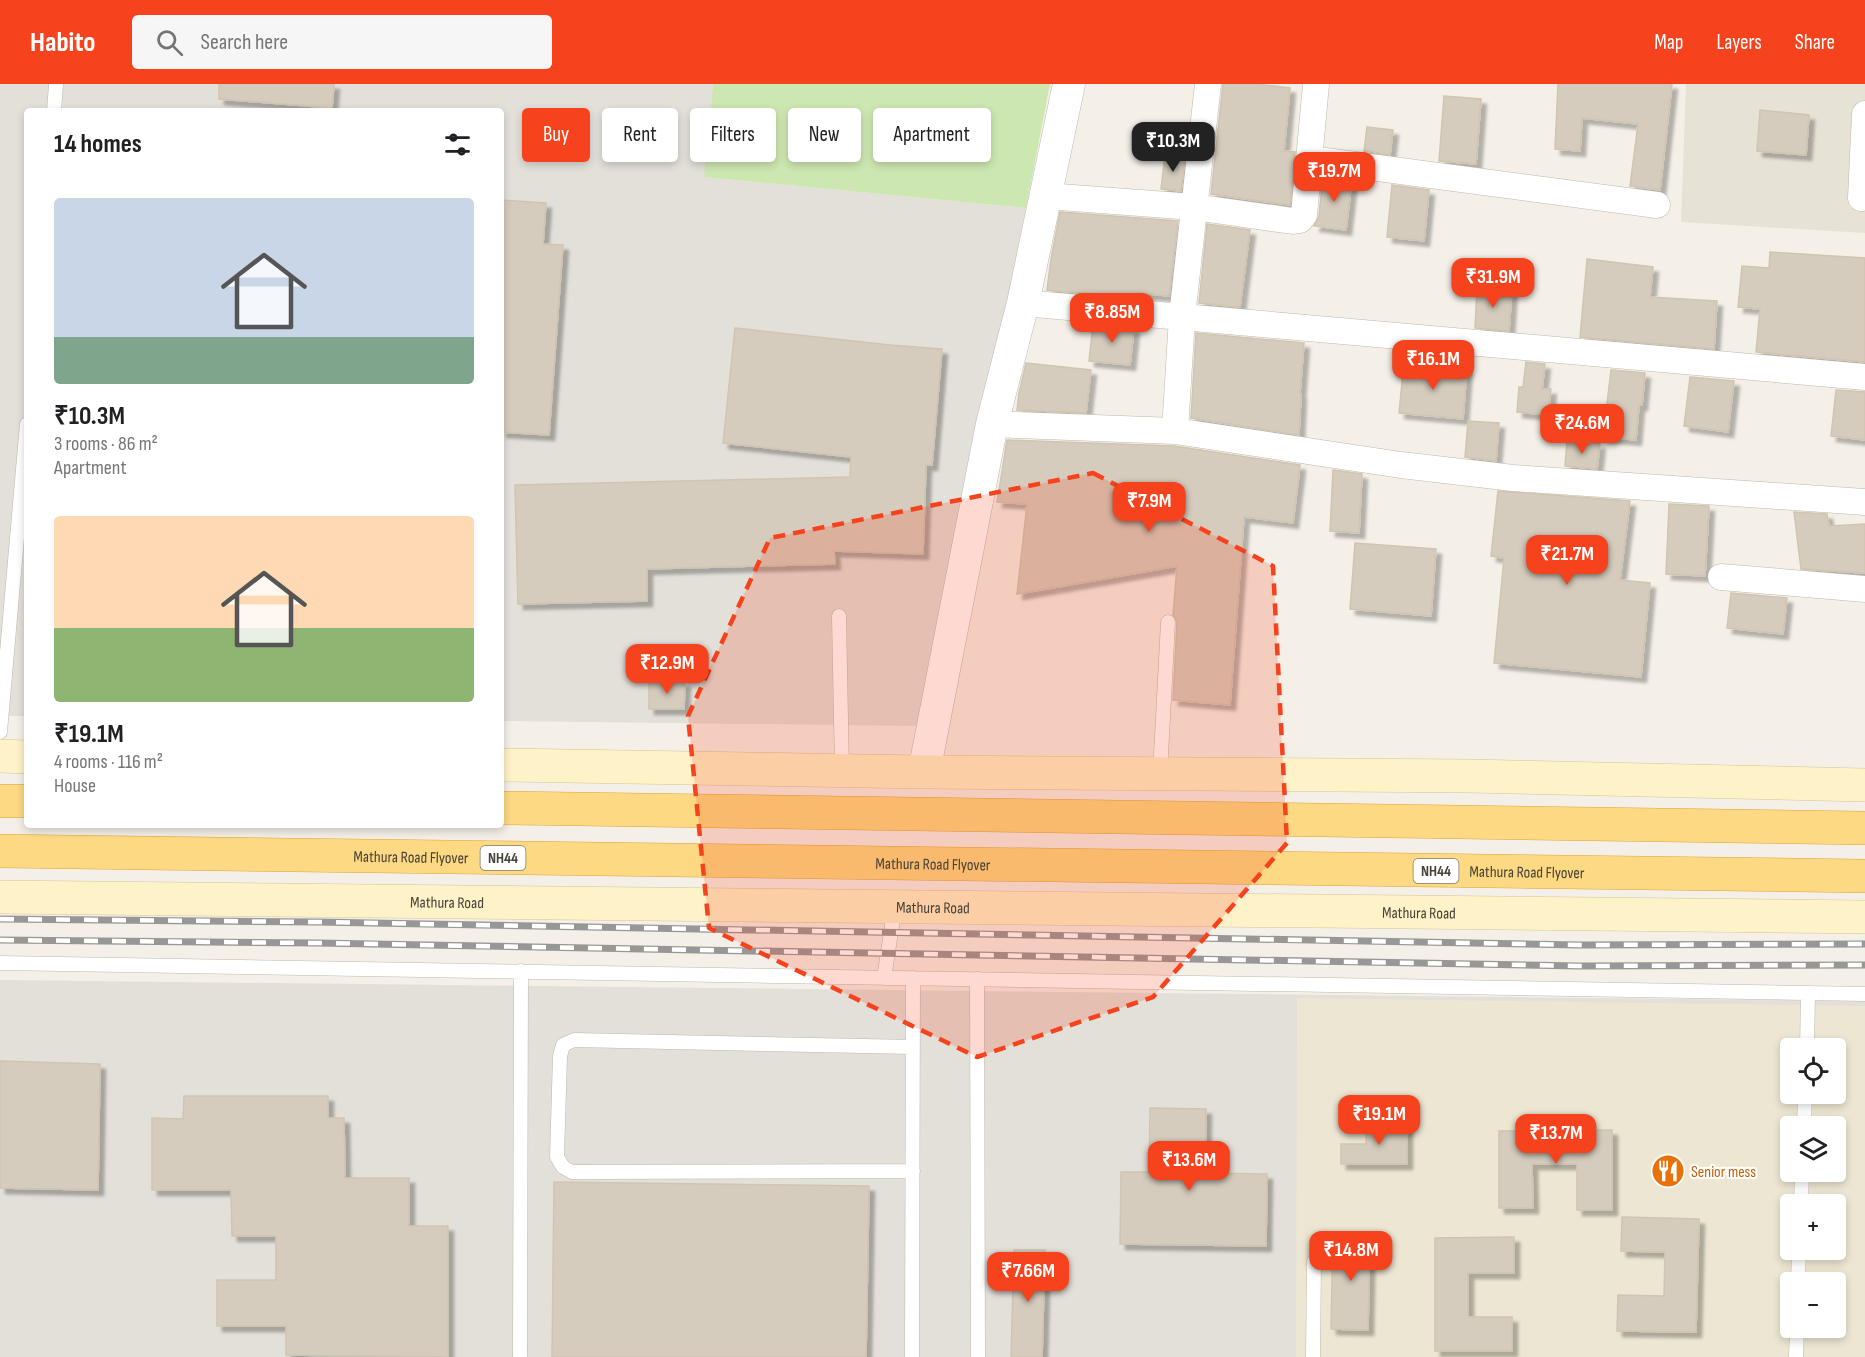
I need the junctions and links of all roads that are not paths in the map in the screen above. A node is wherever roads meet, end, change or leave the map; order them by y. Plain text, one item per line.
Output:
1 (57, 84) edge
2 (1069, 84) edge
3 (1208, 84) edge
4 (1316, 84) edge
5 (54, 108) edge
6 (1865, 114) edge
7 (1310, 159) junction
8 (1046, 196) junction
9 (1861, 198) dead end
10 (1657, 205) dead end
11 (1194, 207) junction
12 (1023, 303) junction
13 (1182, 317) junction
14 (1865, 377) edge
15 (992, 424) junction
16 (1175, 431) junction
17 (24, 458) edge
18 (1865, 502) edge
19 (1721, 578) dead end
20 (1865, 589) edge
21 (839, 616) dead end
22 (1168, 622) dead end
23 (0, 732) edge
24 (0, 756) edge
25 (24, 757) edge
26 (504, 765) edge
27 (842, 771) junction
28 (924, 772) junction
29 (1160, 774) junction
30 (1865, 785) edge
31 (0, 801) edge
32 (24, 801) edge
33 (504, 808) edge
34 (1865, 828) edge
35 (0, 851) edge
36 (1865, 876) edge
37 (0, 897) edge
38 (895, 906) junction
39 (1865, 917) edge
40 (0, 963) edge
41 (521, 971) junction
42 (884, 978) junction
43 (913, 978) junction
44 (977, 979) junction
45 (1809, 993) junction
46 (1865, 994) edge
47 (1807, 1038) edge
48 (913, 1047) junction
49 (913, 1171) junction
50 (1314, 1261) dead end
51 (1797, 1338) edge
52 (520, 1357) edge
53 (912, 1357) edge
54 (978, 1357) edge
55 (1313, 1357) edge
56 (1796, 1357) edge

1 - 5 lane
2 - 8 street
3 - 11 street
4 - 7 street
6 - 9 street
7 - 10 street
7 - 11 street
8 - 11 street
8 - 12 street
11 - 13 street
12 - 13 street
12 - 15 street
13 - 14 street
13 - 16 street
15 - 16 street
15 - 28 street
16 - 18 street
17 - 23 lane
19 - 20 street
21 - 27 lane
22 - 29 lane
24 - 25 main road
26 - 27 main road
27 - 28 main road
28 - 29 main road
29 - 30 main road
31 - 32 highway
33 - 34 highway
35 - 36 highway, Mathura Road Flyover / NH44
37 - 38 main road, Mathura Road
38 - 39 main road, Mathura Road
38 - 42 lane
40 - 41 lane
41 - 42 lane
41 - 52 lane
42 - 43 lane
43 - 44 lane
43 - 48 lane
44 - 45 lane
44 - 54 lane
45 - 46 lane
45 - 47 lane
48 - 49 lane
48 - 49 lane
49 - 53 lane
50 - 55 lane
51 - 56 lane

